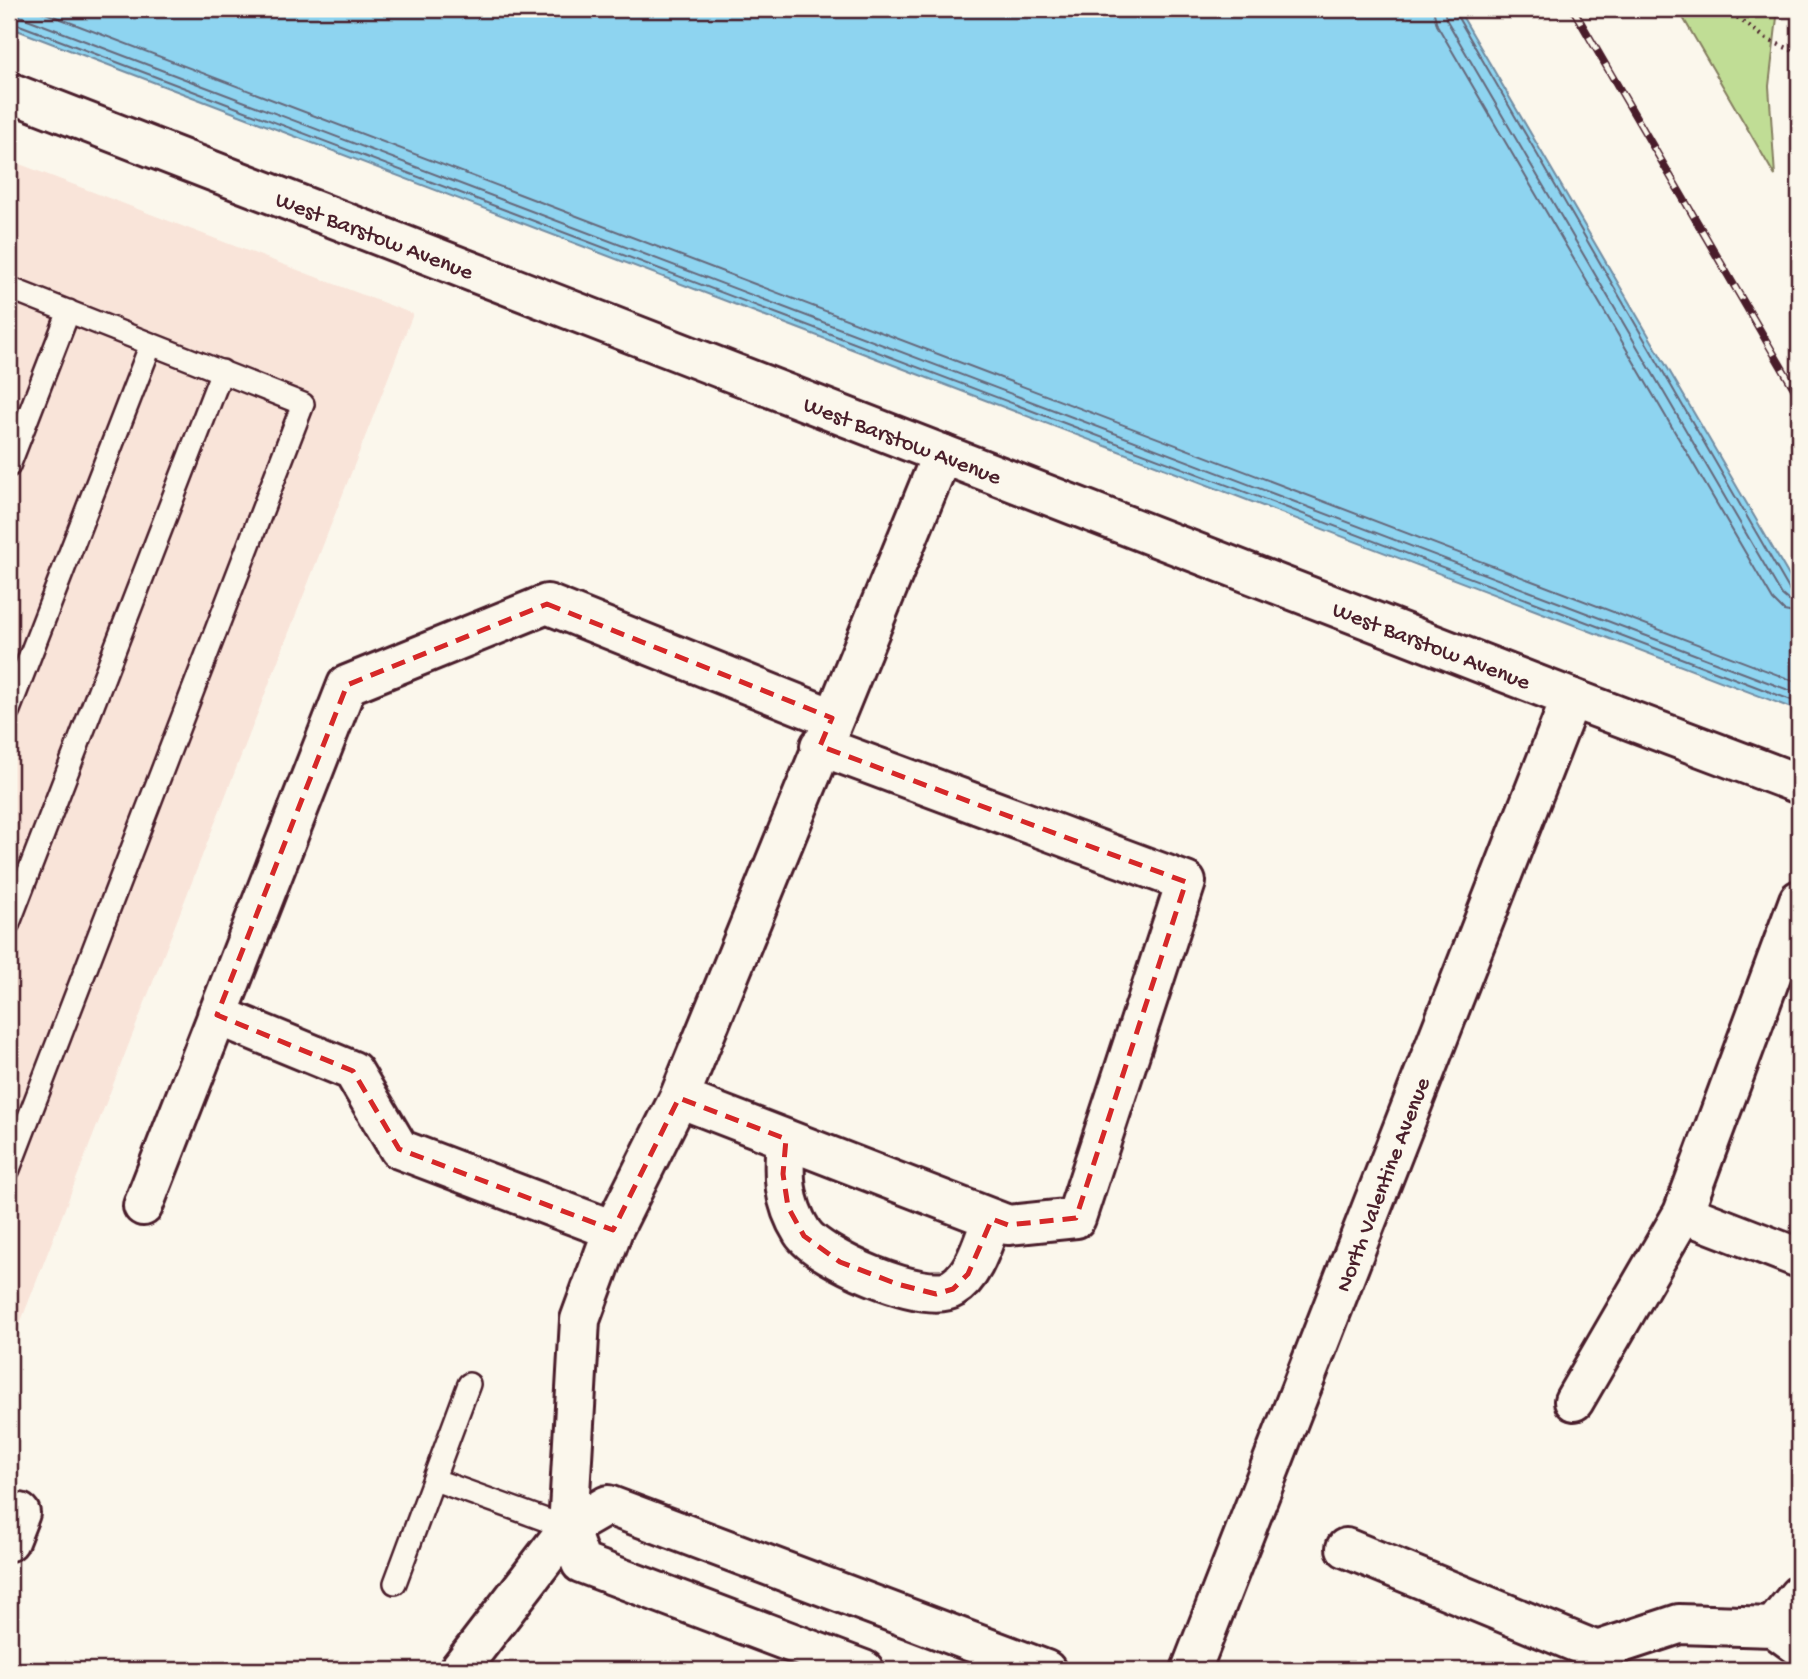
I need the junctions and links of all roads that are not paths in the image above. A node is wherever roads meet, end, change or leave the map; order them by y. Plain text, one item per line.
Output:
1 (9, 92) edge
2 (9, 288) edge
3 (69, 311) junction
4 (151, 344) junction
5 (222, 371) junction
6 (942, 454) junction
7 (9, 466) edge
8 (1571, 698) junction
9 (9, 710) edge
10 (826, 732) junction
11 (1799, 784) edge
12 (1799, 901) edge
13 (9, 923) edge
14 (218, 1015) junction
15 (679, 1098) junction
16 (786, 1139) junction
17 (9, 1169) edge
18 (143, 1206) dead end
19 (1683, 1213) junction
20 (992, 1219) junction
21 (613, 1230) junction
22 (1799, 1258) edge
23 (469, 1384) dead end
24 (1574, 1401) dead end
25 (435, 1480) junction
26 (568, 1528) junction
27 (1346, 1548) dead end
28 (395, 1583) dead end
29 (1799, 1595) edge
30 (1786, 1637) edge
31 (1593, 1660) edge
32 (459, 1670) edge
33 (864, 1670) edge
34 (1046, 1670) edge
35 (1191, 1670) edge

1 - 6 street, West Barstow Avenue
2 - 3 lane
3 - 4 lane
3 - 7 lane
4 - 5 lane
4 - 9 lane
5 - 13 lane
5 - 17 lane
6 - 8 street, West Barstow Avenue
6 - 10 street
8 - 11 street, West Barstow Avenue
8 - 35 street, North Valentine Avenue
10 - 14 street
10 - 15 street
10 - 20 street
12 - 19 street
14 - 18 street
14 - 21 street
15 - 16 street
15 - 21 street
16 - 20 street
16 - 20 street
19 - 22 street
19 - 24 street
21 - 26 street
23 - 25 lane
25 - 26 lane
25 - 28 lane
26 - 32 street
26 - 33 street
26 - 34 street
27 - 31 street
29 - 30 street
30 - 31 street

